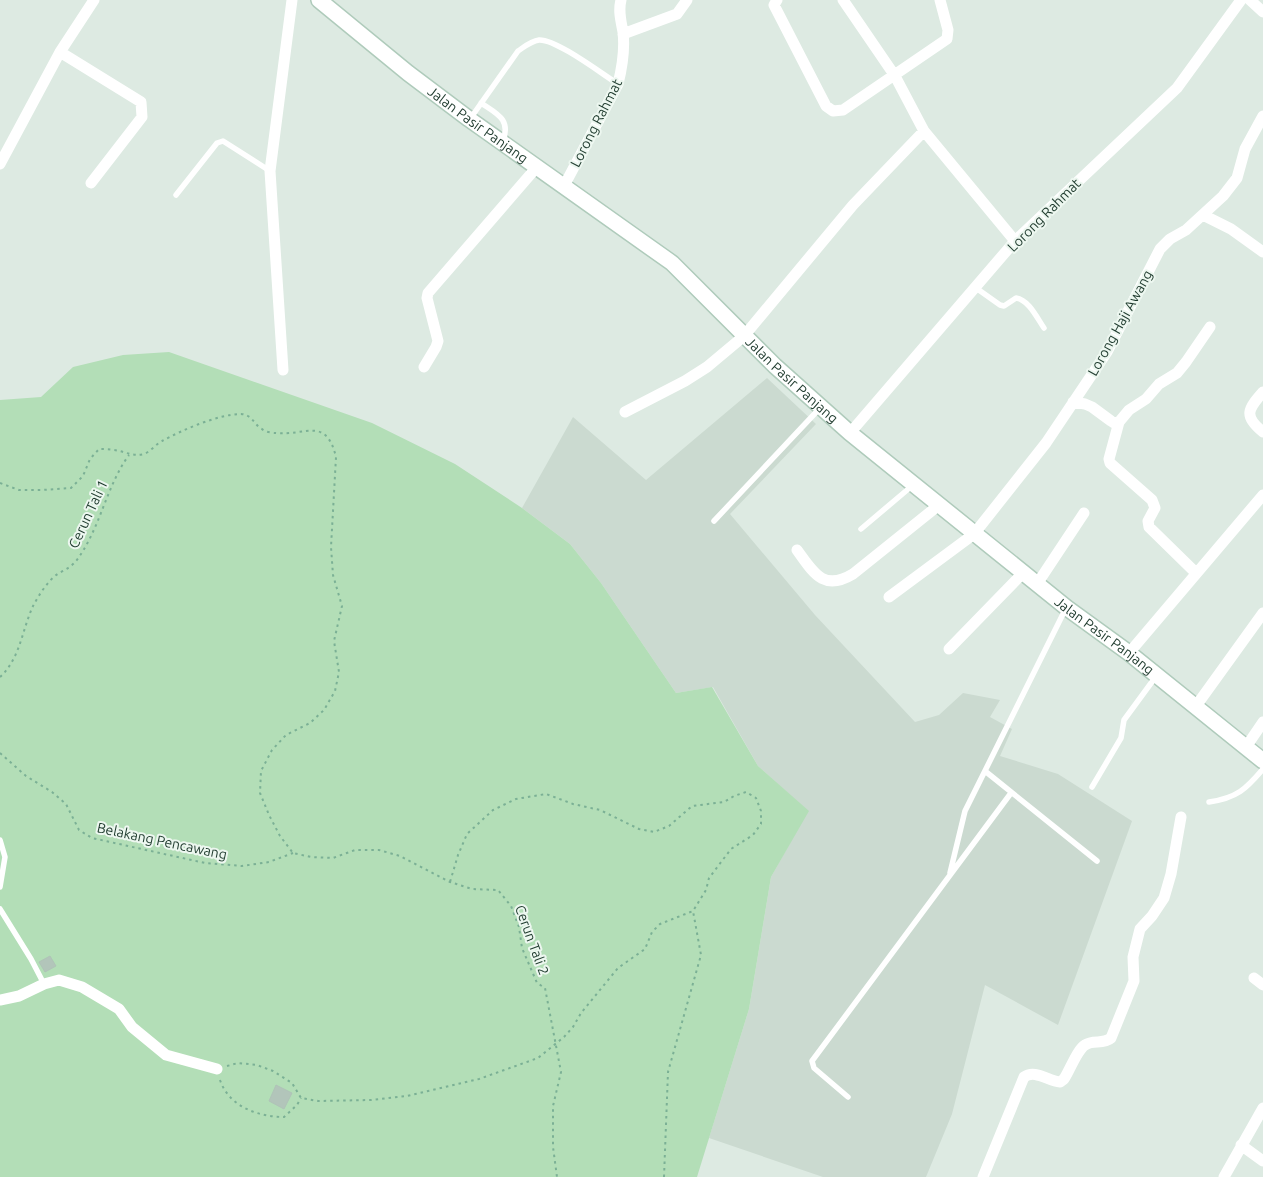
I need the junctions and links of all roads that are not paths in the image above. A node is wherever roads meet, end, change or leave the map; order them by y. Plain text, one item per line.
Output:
1 (94, 0) edge
2 (292, 0) edge
3 (621, 0) edge
4 (687, 0) edge
5 (843, 0) edge
6 (940, 0) edge
7 (1242, 0) edge
8 (1250, 0) edge
9 (772, 2) edge
10 (327, 3) edge
11 (1263, 12) edge
12 (623, 34) junction
13 (60, 52) junction
14 (895, 76) junction
15 (618, 84) junction
16 (481, 103) junction
17 (1263, 116) edge
18 (469, 119) junction
19 (924, 131) junction
20 (502, 143) junction
21 (0, 164) edge
22 (536, 168) junction
23 (270, 171) junction
24 (91, 183) dead end
25 (564, 186) junction
26 (176, 195) dead end
27 (1203, 215) junction
28 (1015, 241) junction
29 (1263, 252) edge
30 (976, 288) junction
31 (1210, 327) dead end
32 (1044, 328) dead end
33 (744, 336) junction
34 (424, 367) dead end
35 (283, 370) dead end
36 (1263, 392) edge
37 (1073, 402) junction
38 (821, 407) junction
39 (625, 412) dead end
40 (1119, 422) junction
41 (1263, 432) edge
42 (850, 433) junction
43 (913, 485) junction
44 (1263, 495) edge
45 (939, 505) junction
46 (1084, 512) dead end
47 (714, 521) dead end
48 (861, 529) dead end
49 (974, 534) junction
50 (797, 550) dead end
51 (1023, 573) junction
52 (1196, 574) junction
53 (1037, 584) junction
54 (888, 597) dead end
55 (1067, 608) junction
56 (1263, 613) edge
57 (949, 649) dead end
58 (1129, 653) junction
59 (1156, 675) junction
60 (1196, 706) junction
61 (1263, 722) edge
62 (1246, 747) junction
63 (1263, 761) edge
64 (1263, 769) edge
65 (984, 771) junction
66 (1092, 787) dead end
67 (1011, 793) junction
68 (1209, 802) dead end
69 (1181, 817) dead end
70 (0, 840) edge
71 (1097, 861) dead end
72 (950, 875) junction
73 (0, 887) edge
74 (0, 909) edge
75 (44, 984) junction
76 (0, 1000) edge
77 (217, 1069) road end
78 (848, 1097) dead end
79 (1263, 1108) edge
80 (1241, 1145) junction
81 (1263, 1161) edge
82 (983, 1177) edge
83 (1224, 1177) edge

1 - 13 street
2 - 23 street
3 - 12 street, Lorong Rahmat
4 - 12 street
5 - 14 street
6 - 14 street
7 - 28 street, Lorong Rahmat
8 - 11 street
9 - 14 street
10 - 18 main road, Jalan Pasir Panjang
12 - 15 street, Lorong Rahmat
13 - 21 street
13 - 24 street
14 - 19 street
15 - 16 lane
15 - 25 street, Lorong Rahmat
16 - 18 lane
16 - 20 lane
17 - 27 street, Lorong Haji Awang
18 - 20 main road, Jalan Pasir Panjang
19 - 28 street
19 - 33 street
20 - 22 main road, Jalan Pasir Panjang
22 - 25 main road, Jalan Pasir Panjang
22 - 34 street
23 - 26 lane
23 - 35 street
25 - 33 main road, Jalan Pasir Panjang
27 - 29 street
27 - 37 street, Lorong Haji Awang
28 - 30 street, Lorong Rahmat
30 - 32 lane
30 - 42 street, Lorong Rahmat
31 - 40 street
33 - 38 main road, Jalan Pasir Panjang
33 - 39 street
36 - 41 street
37 - 40 street
37 - 49 street, Lorong Haji Awang
38 - 42 main road, Jalan Pasir Panjang
38 - 47 lane
40 - 52 street
42 - 43 main road, Jalan Pasir Panjang
43 - 45 main road, Jalan Pasir Panjang
43 - 48 lane
44 - 52 street
45 - 49 main road, Jalan Pasir Panjang
45 - 50 street
46 - 53 street
49 - 51 main road, Jalan Pasir Panjang
49 - 54 street, Lorong Haji Awang
51 - 53 main road, Jalan Pasir Panjang
51 - 57 street
52 - 58 street
53 - 55 main road, Jalan Pasir Panjang
55 - 58 main road, Jalan Pasir Panjang
55 - 65 lane
56 - 60 street
58 - 59 main road, Jalan Pasir Panjang
59 - 60 main road, Jalan Pasir Panjang
59 - 66 lane
60 - 62 main road, Jalan Pasir Panjang
61 - 62 street
62 - 63 main road, Jalan Pasir Panjang
64 - 68 lane
65 - 67 lane
65 - 72 lane
67 - 71 lane
67 - 72 lane
69 - 82 street
70 - 73 lane
72 - 78 lane
74 - 75 lane
75 - 76 street
75 - 77 street
79 - 80 street
80 - 81 street
80 - 83 street

